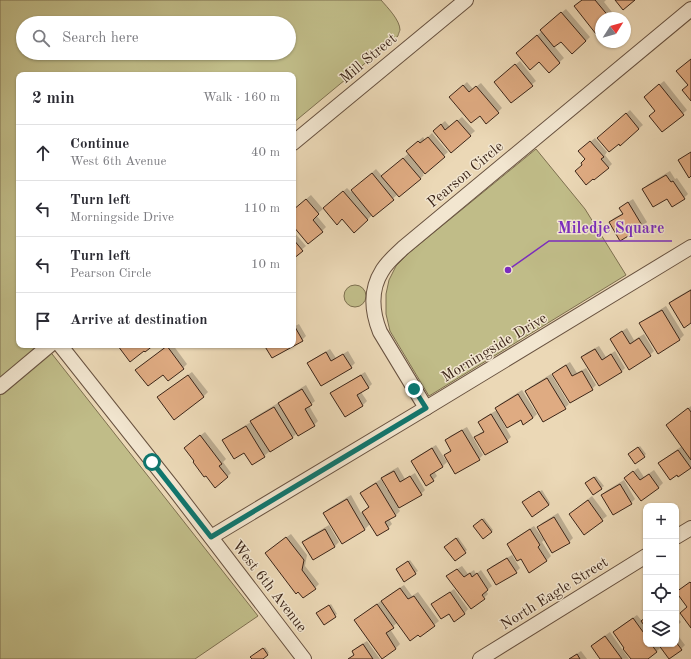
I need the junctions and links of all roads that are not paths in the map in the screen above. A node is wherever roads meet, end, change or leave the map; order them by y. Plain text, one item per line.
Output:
1 (466, 0) edge
2 (691, 9) edge
3 (296, 142) edge
4 (691, 247) edge
5 (46, 348) edge
6 (62, 348) edge
7 (0, 387) edge
8 (426, 408) junction
9 (691, 528) edge
10 (679, 535) edge
11 (211, 537) junction
12 (643, 558) edge
13 (304, 659) edge
14 (480, 659) edge

1 - 3 street, Mill Street
2 - 8 street, Pearson Circle
4 - 8 street, Morningside Drive
5 - 7 street
6 - 11 street, West 6th Avenue
8 - 11 street, Morningside Drive
9 - 10 street
11 - 13 street, West 6th Avenue
12 - 14 street, North Eagle Street

